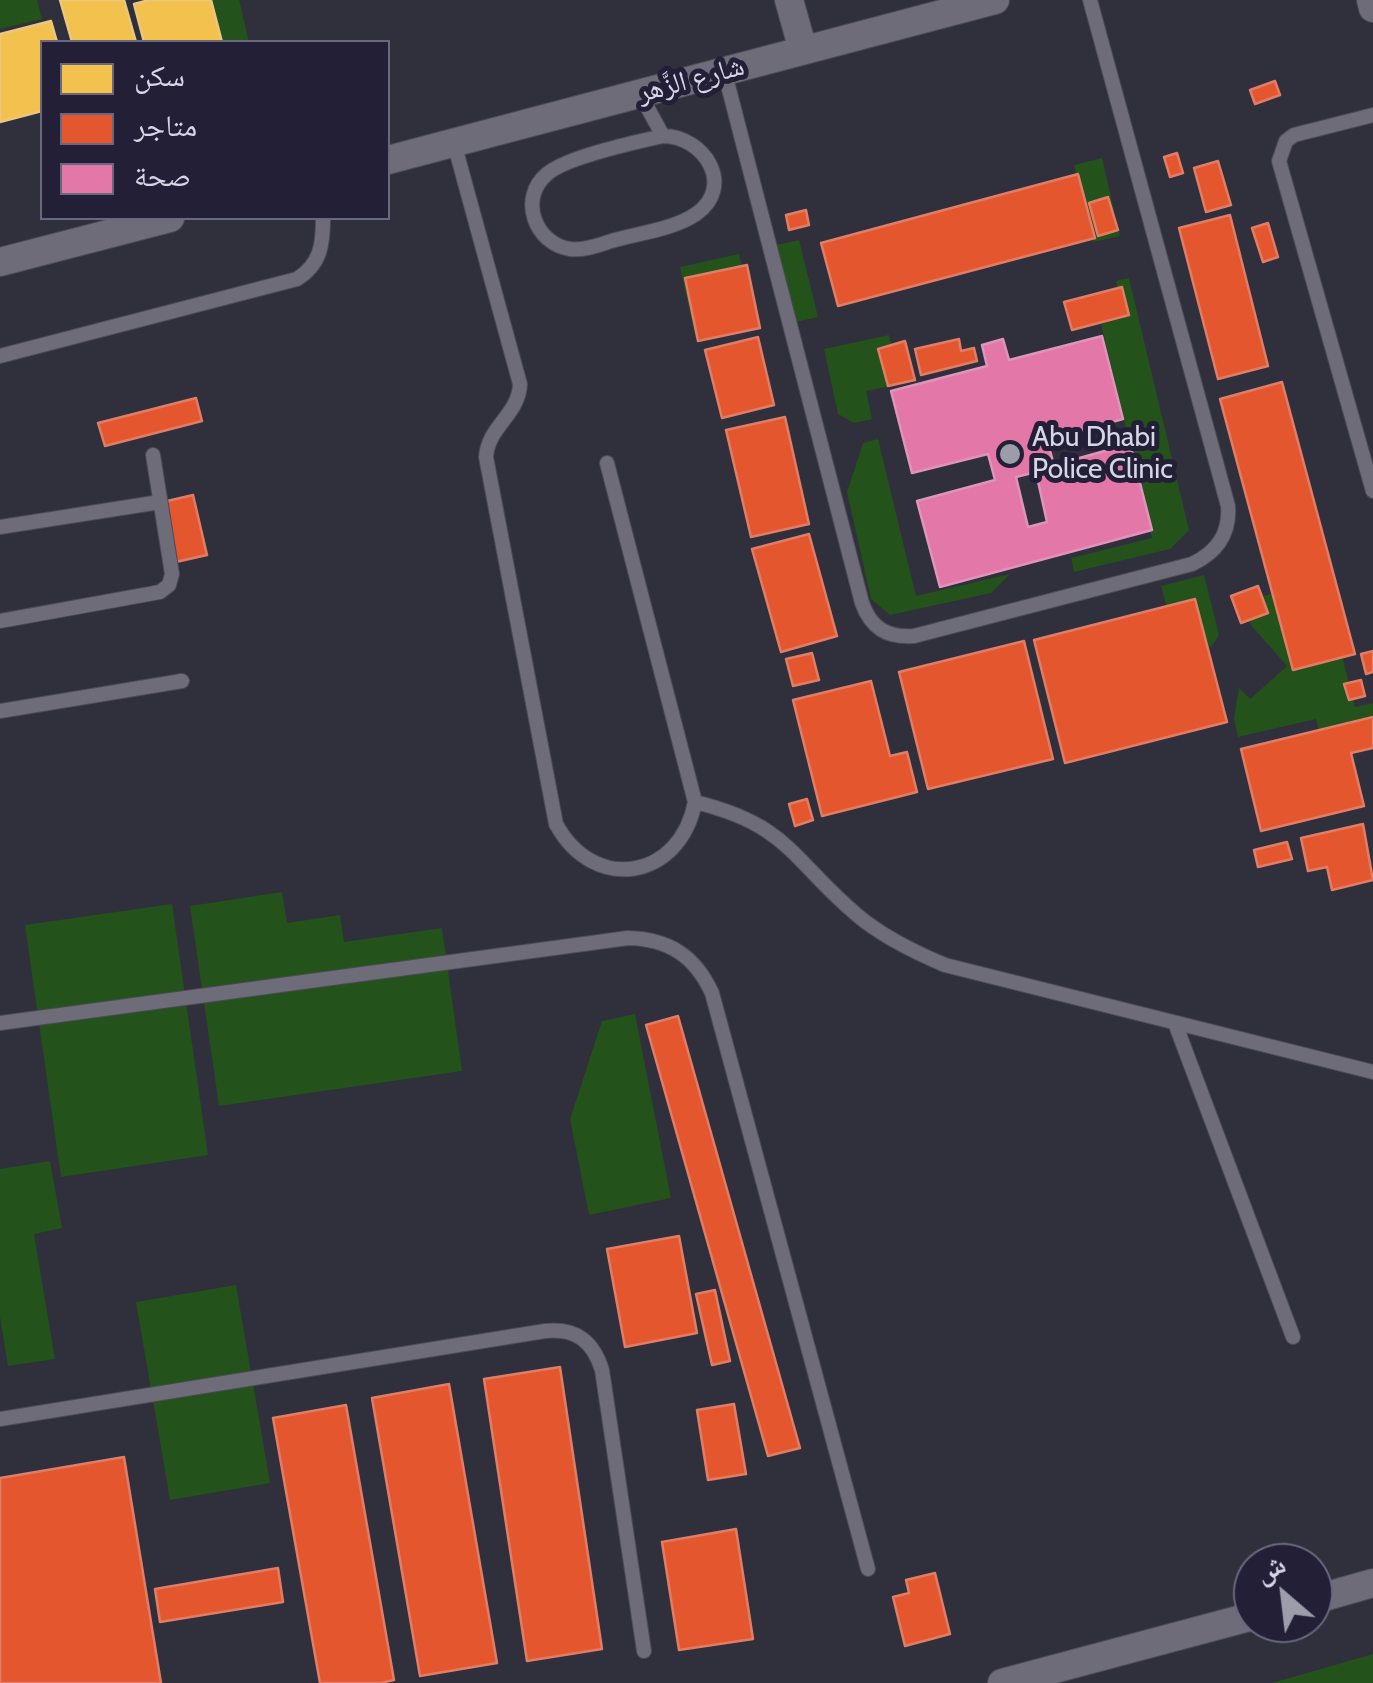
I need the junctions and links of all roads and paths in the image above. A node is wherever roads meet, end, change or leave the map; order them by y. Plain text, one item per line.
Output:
1 (789, 0) edge
2 (995, 0) edge
3 (1090, 0) edge
4 (1371, 0) edge
5 (1373, 8) edge
6 (804, 50) junction
7 (724, 70) junction
8 (640, 94) junction
9 (1373, 116) edge
10 (664, 136) junction
11 (454, 142) junction
12 (390, 159) edge
13 (162, 220) edge
14 (323, 220) edge
15 (0, 262) edge
16 (0, 356) edge
17 (152, 456) dead end
18 (607, 462) dead end
19 (1373, 491) edge
20 (160, 502) junction
21 (0, 527) edge
22 (0, 621) edge
23 (182, 680) dead end
24 (0, 711) edge
25 (694, 802) junction
26 (1175, 1022) junction
27 (0, 1023) edge
28 (1373, 1072) edge
29 (1293, 1336) dead end
30 (0, 1419) edge
31 (868, 1570) dead end
32 (1373, 1583) edge
33 (1333, 1594) edge
34 (1233, 1621) edge
35 (644, 1651) dead end
36 (1002, 1683) edge

1 - 6 street
2 - 6 street, شارع الزَّهر
3 - 7 lane
4 - 5 street
6 - 7 street, شارع الزَّهر
7 - 8 street, شارع الزَّهر
8 - 10 lane
8 - 11 street, شارع الزَّهر
9 - 19 lane
10 - 10 lane
11 - 12 street, شارع الزَّهر
11 - 25 lane
13 - 15 street
14 - 16 lane
17 - 20 lane
18 - 25 lane
20 - 21 lane
20 - 22 lane
23 - 24 lane
25 - 26 lane
26 - 28 lane
26 - 29 lane
27 - 31 lane
30 - 35 lane
32 - 33 street
34 - 36 street

